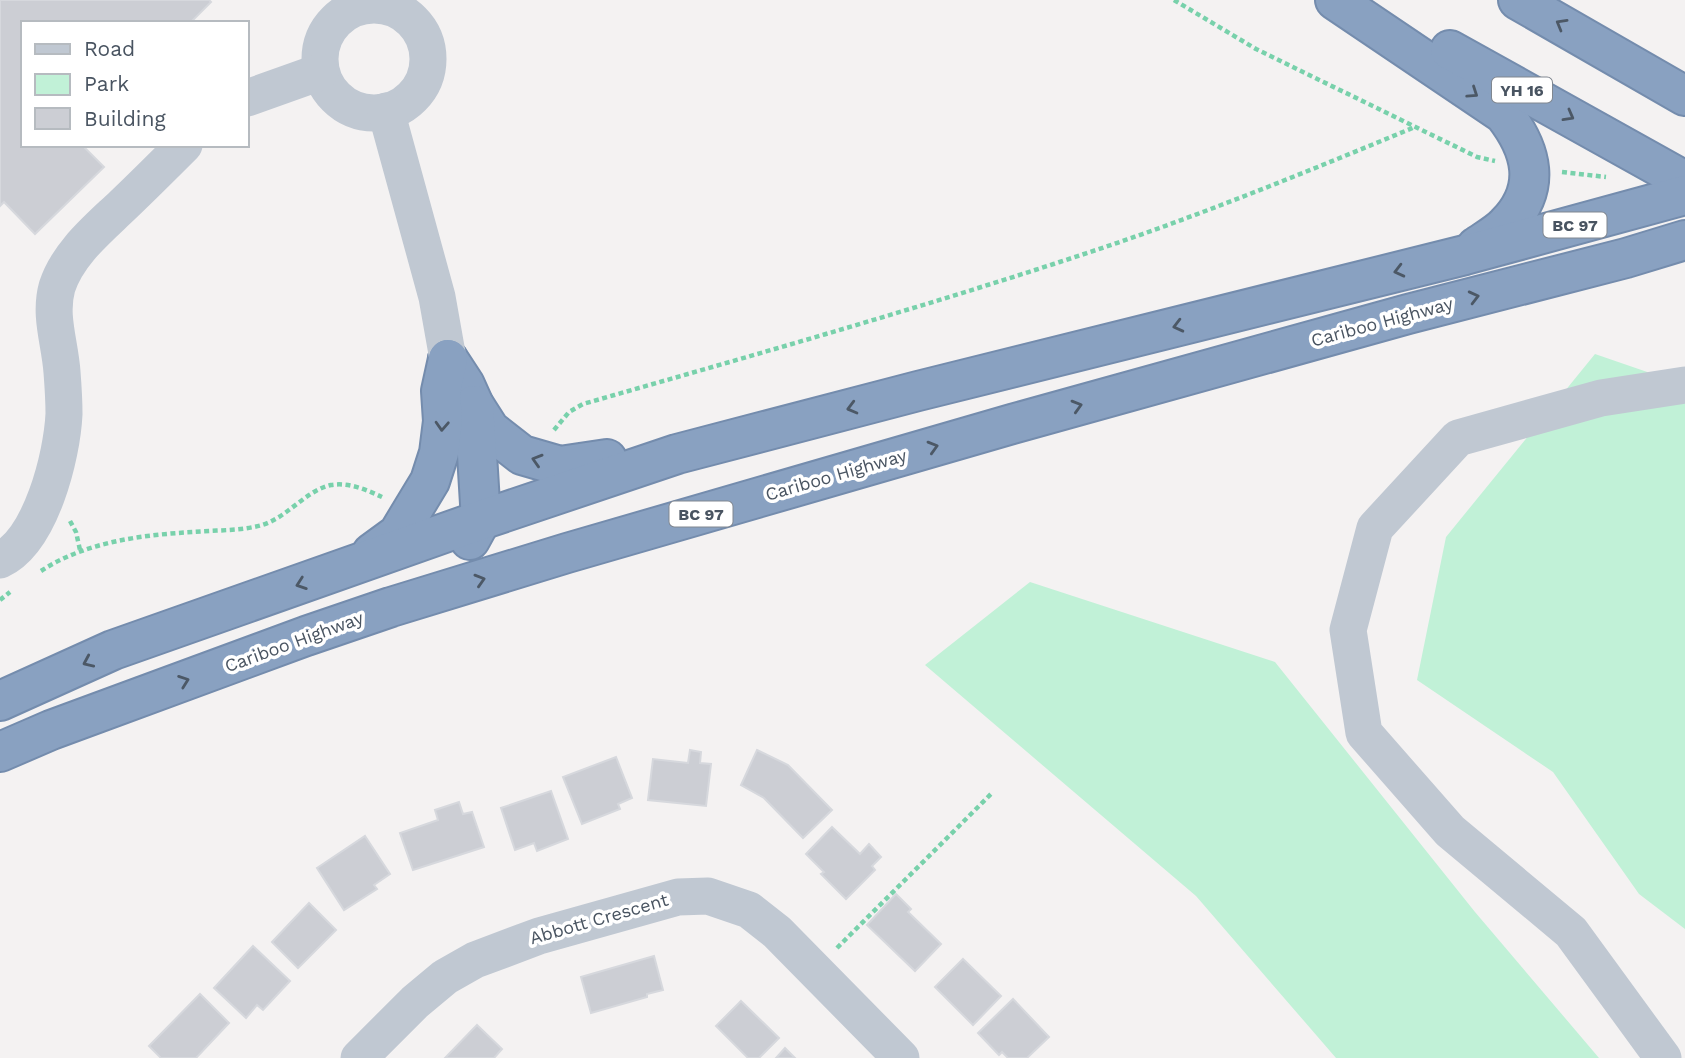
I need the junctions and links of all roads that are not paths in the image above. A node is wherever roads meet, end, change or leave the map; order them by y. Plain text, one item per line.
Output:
1 (1335, 0) edge
2 (1359, 0) edge
3 (1518, 0) edge
4 (362, 3) edge
5 (1603, 49) junction
6 (1685, 68) edge
7 (320, 72) junction
8 (1685, 96) edge
9 (248, 98) edge
10 (386, 111) junction
11 (182, 147) edge
12 (1685, 181) edge
13 (1685, 195) edge
14 (1685, 240) edge
15 (1465, 255) junction
16 (1626, 258) junction
17 (1685, 269) edge
18 (448, 359) junction
19 (1685, 385) edge
20 (474, 405) junction
21 (677, 454) junction
22 (481, 520) junction
23 (355, 565) junction
24 (8, 573) edge
25 (391, 607) junction
26 (0, 701) edge
27 (0, 752) edge
28 (359, 1058) edge
29 (901, 1058) edge
30 (1663, 1058) edge

1 -> 15 highway
2 -> 12 highway, YH 16
5 -> 3 highway
4 - 7 street
4 - 10 street
5 - 6 highway
5 - 8 highway
7 - 9 street
7 - 10 street
10 - 18 street
11 - 24 street
13 - 15 highway, BC 97
14 - 16 highway, Cariboo Highway / BC 97
15 -> 21 highway, BC 97
16 - 17 highway
25 -> 16 highway, Cariboo Highway / BC 97
18 - 20 highway
18 -> 23 highway
19 - 30 street
21 -> 20 highway
20 - 22 highway
21 - 22 highway, BC 97
22 - 23 highway, BC 97
22 - 25 highway
23 -> 26 highway, BC 97
27 -> 25 highway, Cariboo Highway / BC 97
28 - 29 street, Abbott Crescent

